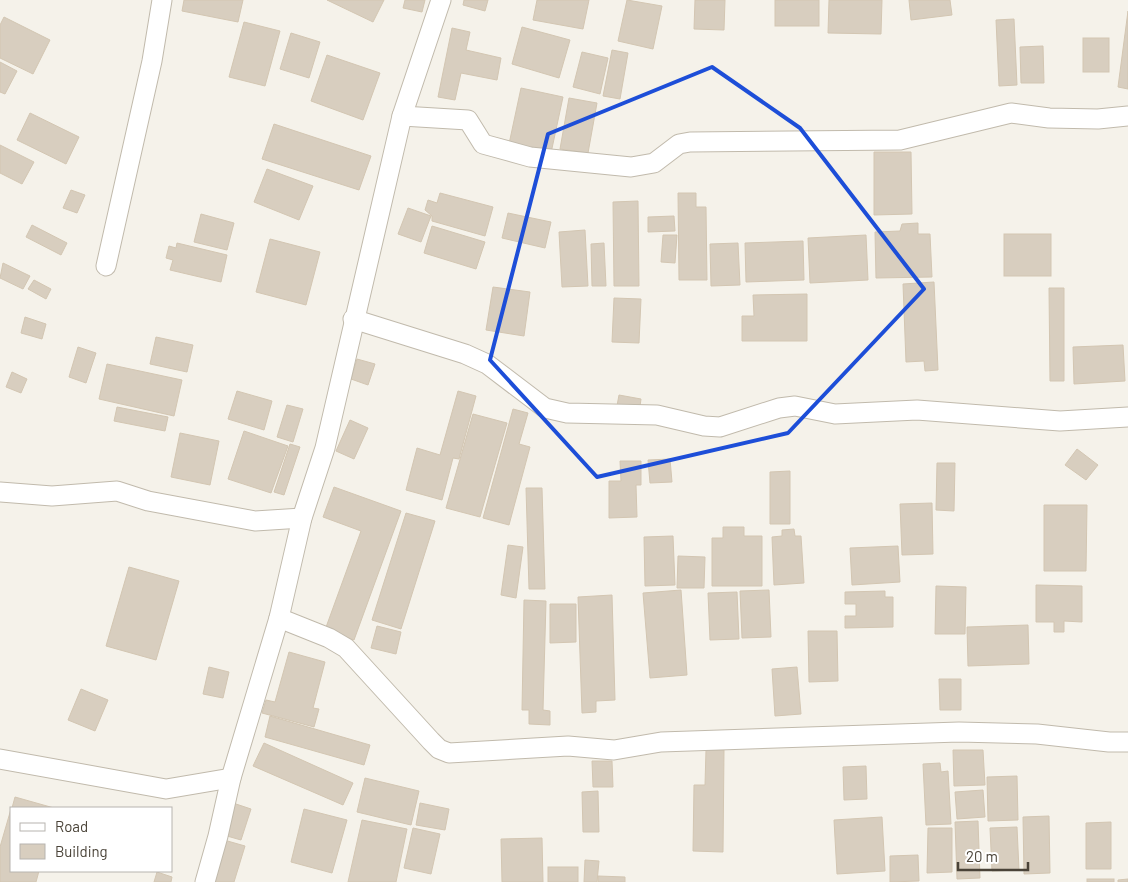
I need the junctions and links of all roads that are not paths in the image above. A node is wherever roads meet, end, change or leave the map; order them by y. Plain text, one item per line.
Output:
1 (162, 0) edge
2 (441, 0) edge
3 (402, 116) junction
4 (1128, 116) edge
5 (106, 266) dead end
6 (353, 320) junction
7 (1128, 418) edge
8 (0, 492) edge
9 (302, 518) junction
10 (279, 618) junction
11 (1128, 742) edge
12 (0, 759) edge
13 (230, 778) junction
14 (205, 882) edge

1 - 5 street
2 - 3 street
3 - 4 street
3 - 6 street
6 - 7 street
6 - 9 street
8 - 9 street
9 - 10 street
10 - 11 street
10 - 13 street
12 - 13 street
13 - 14 street

